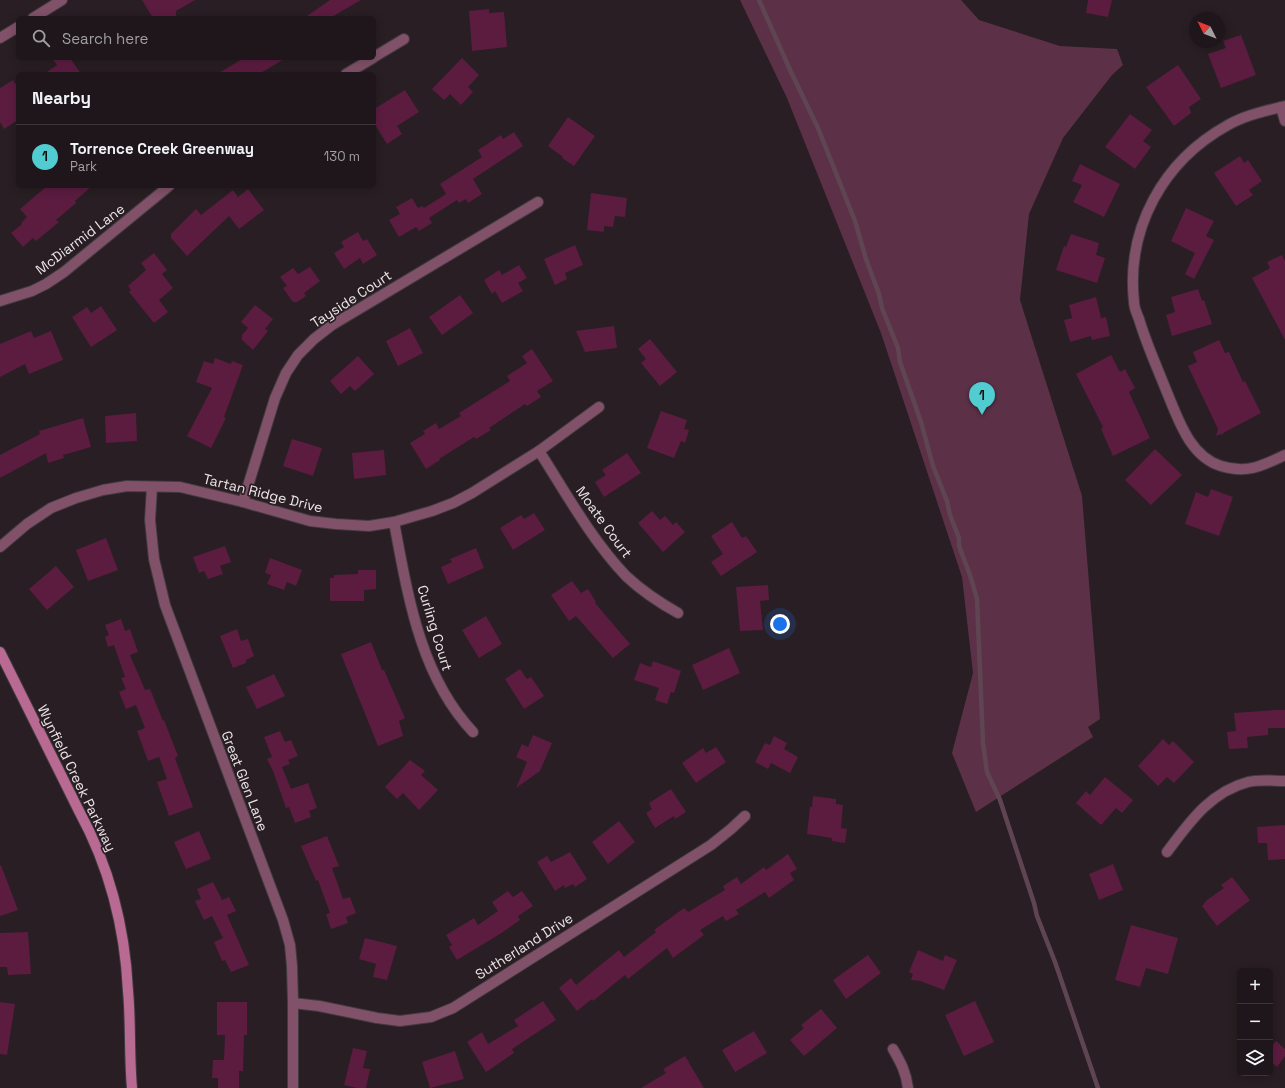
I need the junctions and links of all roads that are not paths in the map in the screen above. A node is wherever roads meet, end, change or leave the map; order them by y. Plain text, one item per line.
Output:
1 (62, 0) edge
2 (36, 16) edge
3 (16, 28) edge
4 (0, 38) edge
5 (404, 39) dead end
6 (376, 56) edge
7 (370, 60) edge
8 (349, 72) edge
9 (1283, 106) edge
10 (1285, 121) edge
11 (167, 188) edge
12 (538, 202) dead end
13 (0, 301) edge
14 (599, 407) dead end
15 (539, 451) junction
16 (1285, 455) edge
17 (152, 487) junction
18 (243, 502) junction
19 (394, 522) junction
20 (0, 547) edge
21 (678, 613) dead end
22 (0, 652) edge
23 (473, 732) dead end
24 (1285, 781) edge
25 (745, 816) dead end
26 (1167, 852) dead end
27 (293, 1003) junction
28 (893, 1049) dead end
29 (132, 1088) edge
30 (292, 1088) edge
31 (908, 1088) edge

1 - 2 street
3 - 4 street
5 - 6 street
7 - 8 street
9 - 10 street
9 - 16 street
11 - 13 street, McDiarmid Lane
12 - 18 street, Tayside Court
14 - 15 street, Tartan Ridge Drive
15 - 19 street, Tartan Ridge Drive
15 - 21 street, Moate Court
17 - 18 street, Tartan Ridge Drive
17 - 20 street, Tartan Ridge Drive
17 - 27 street, Great Glen Lane
18 - 19 street, Tartan Ridge Drive
19 - 23 street, Curling Court
22 - 29 street, Wynfield Creek Parkway
24 - 26 street
25 - 27 street, Sutherland Drive
27 - 30 street, Great Glen Lane
28 - 31 street

